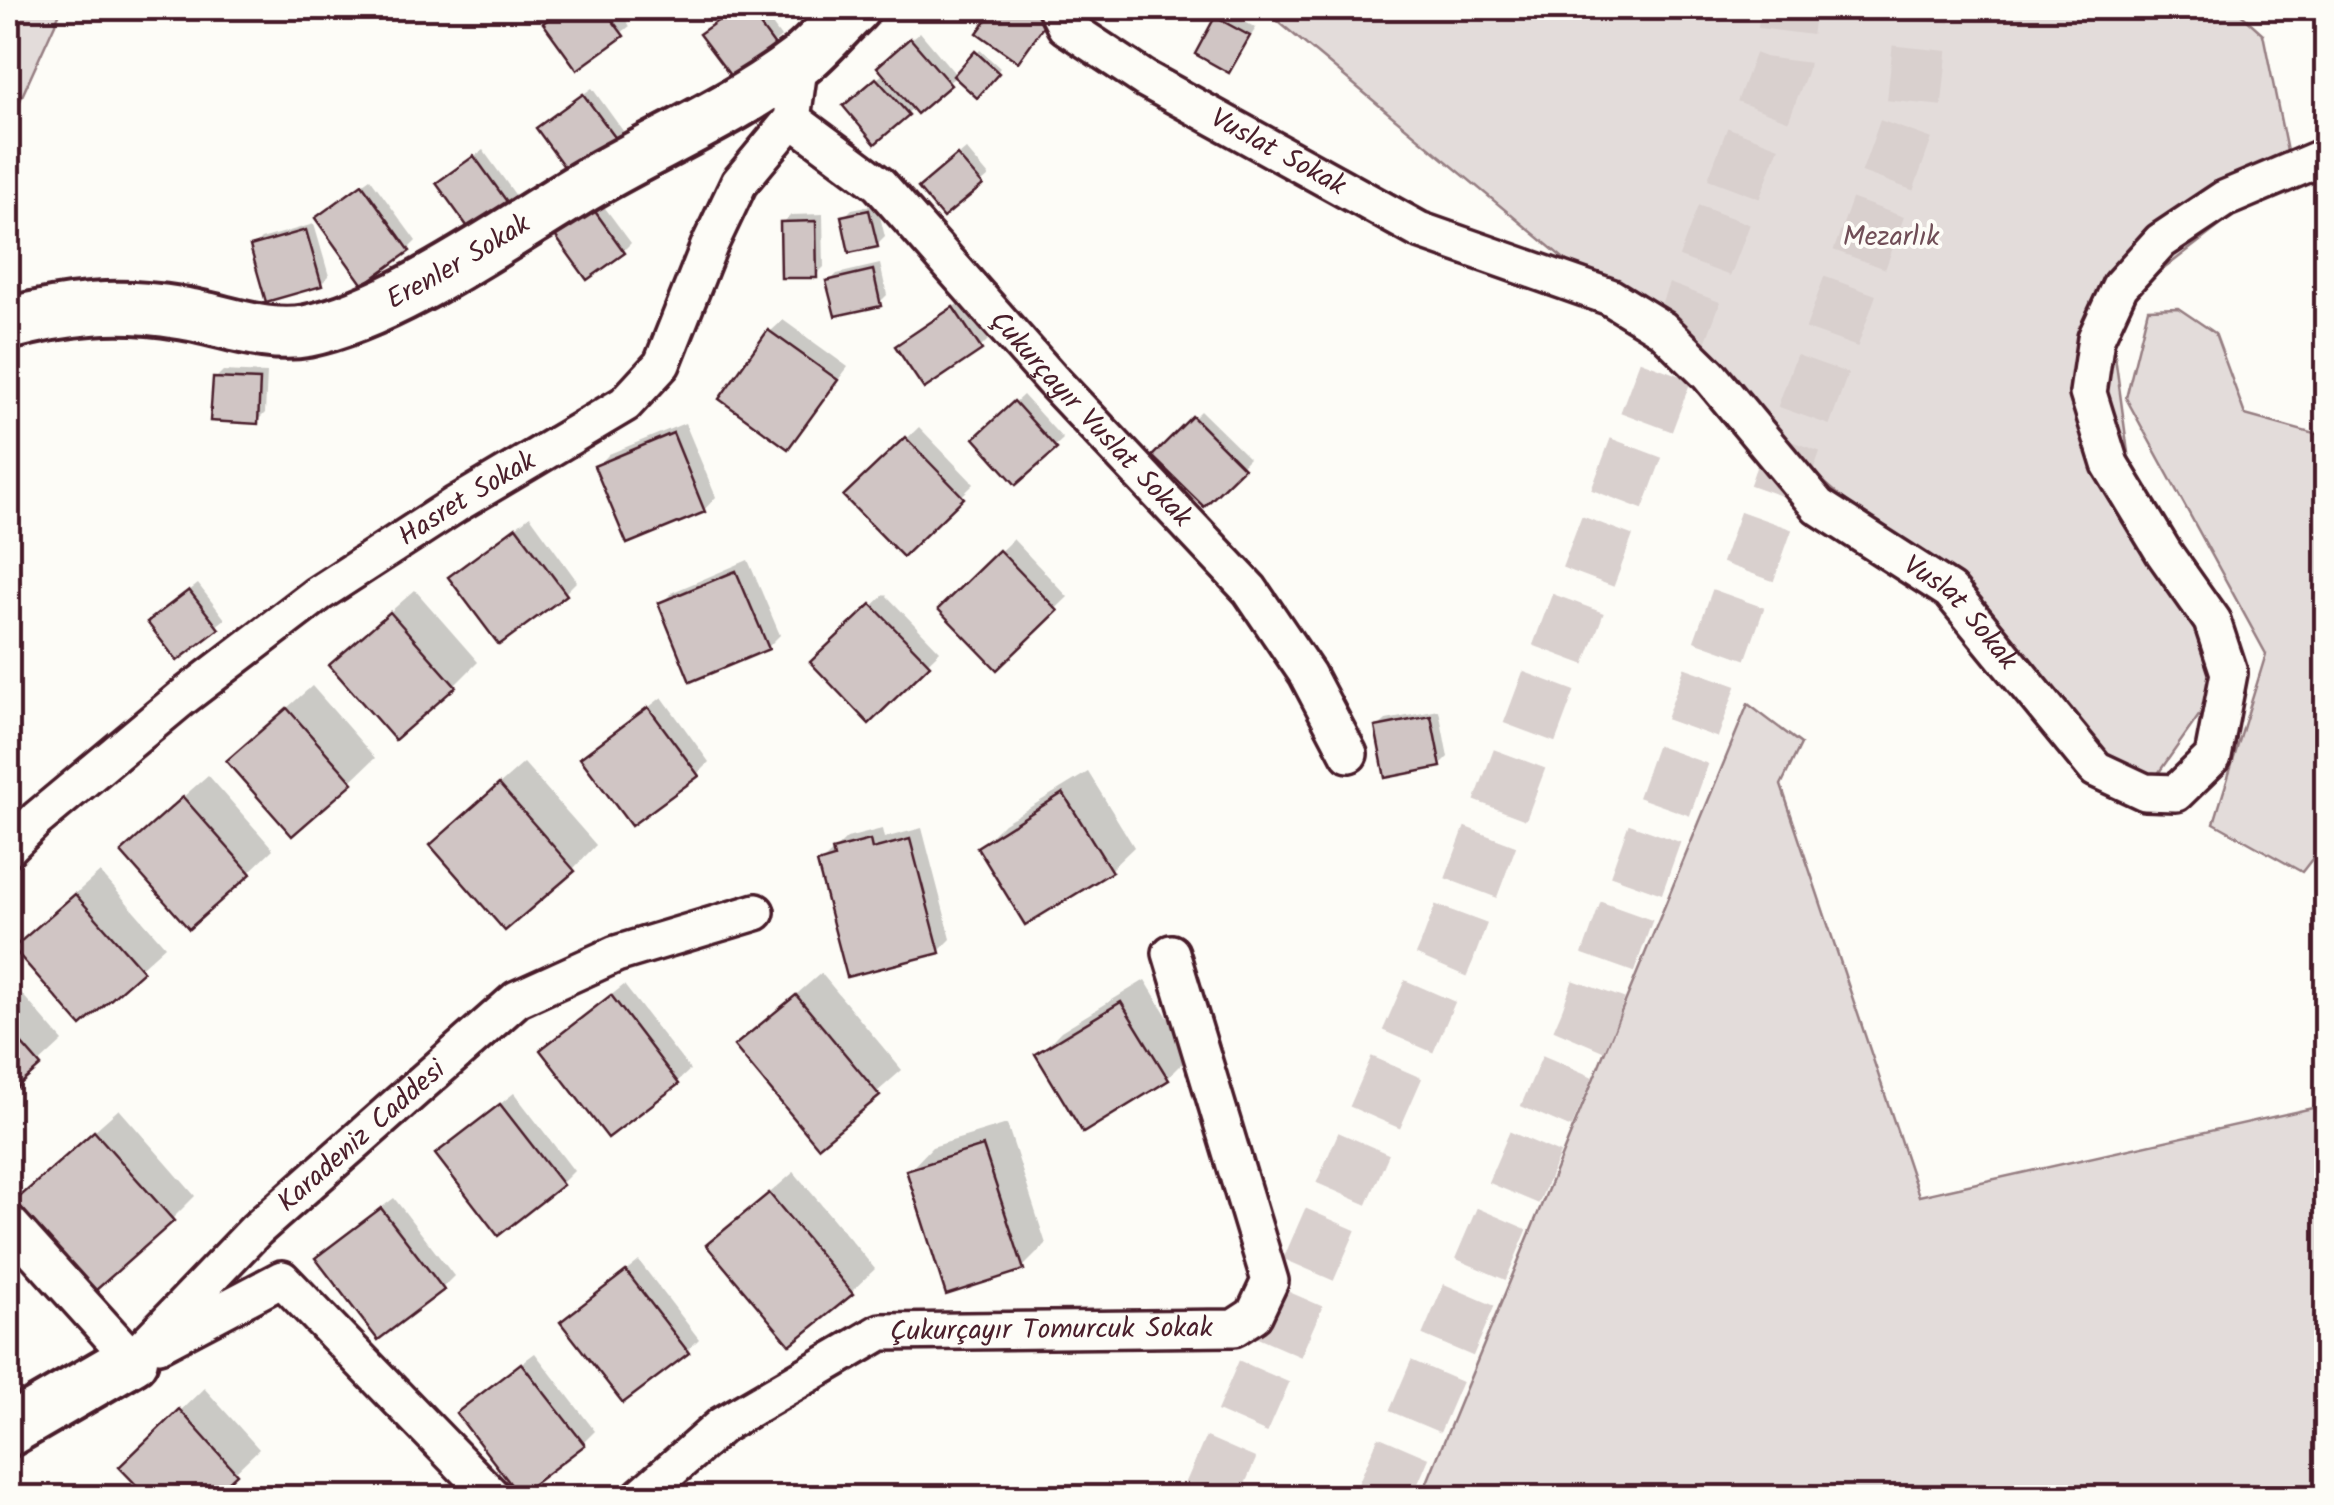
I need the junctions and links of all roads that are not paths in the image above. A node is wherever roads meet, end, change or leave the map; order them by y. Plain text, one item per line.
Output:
1 (854, 8) edge
2 (1056, 8) edge
3 (800, 60) junction
4 (792, 119) junction
5 (2326, 156) edge
6 (8, 324) edge
7 (1348, 754) dead end
8 (8, 848) edge
9 (756, 912) dead end
10 (1170, 953) dead end
11 (8, 1222) edge
12 (132, 1359) junction
13 (8, 1432) edge
14 (494, 1498) edge
15 (640, 1498) edge

1 - 3 street, Erenler Sokak
2 - 5 street, Vuslat Sokak
3 - 4 street
3 - 6 street, Erenler Sokak
4 - 7 street, Çukurçayır Vuslat Sokak
4 - 8 street, Hasret Sokak
9 - 12 street, Karadeniz Caddesi
10 - 15 street, Çukurçayır Tomurcuk Sokak
11 - 12 street
12 - 13 street, Karadeniz Caddesi
12 - 14 street

